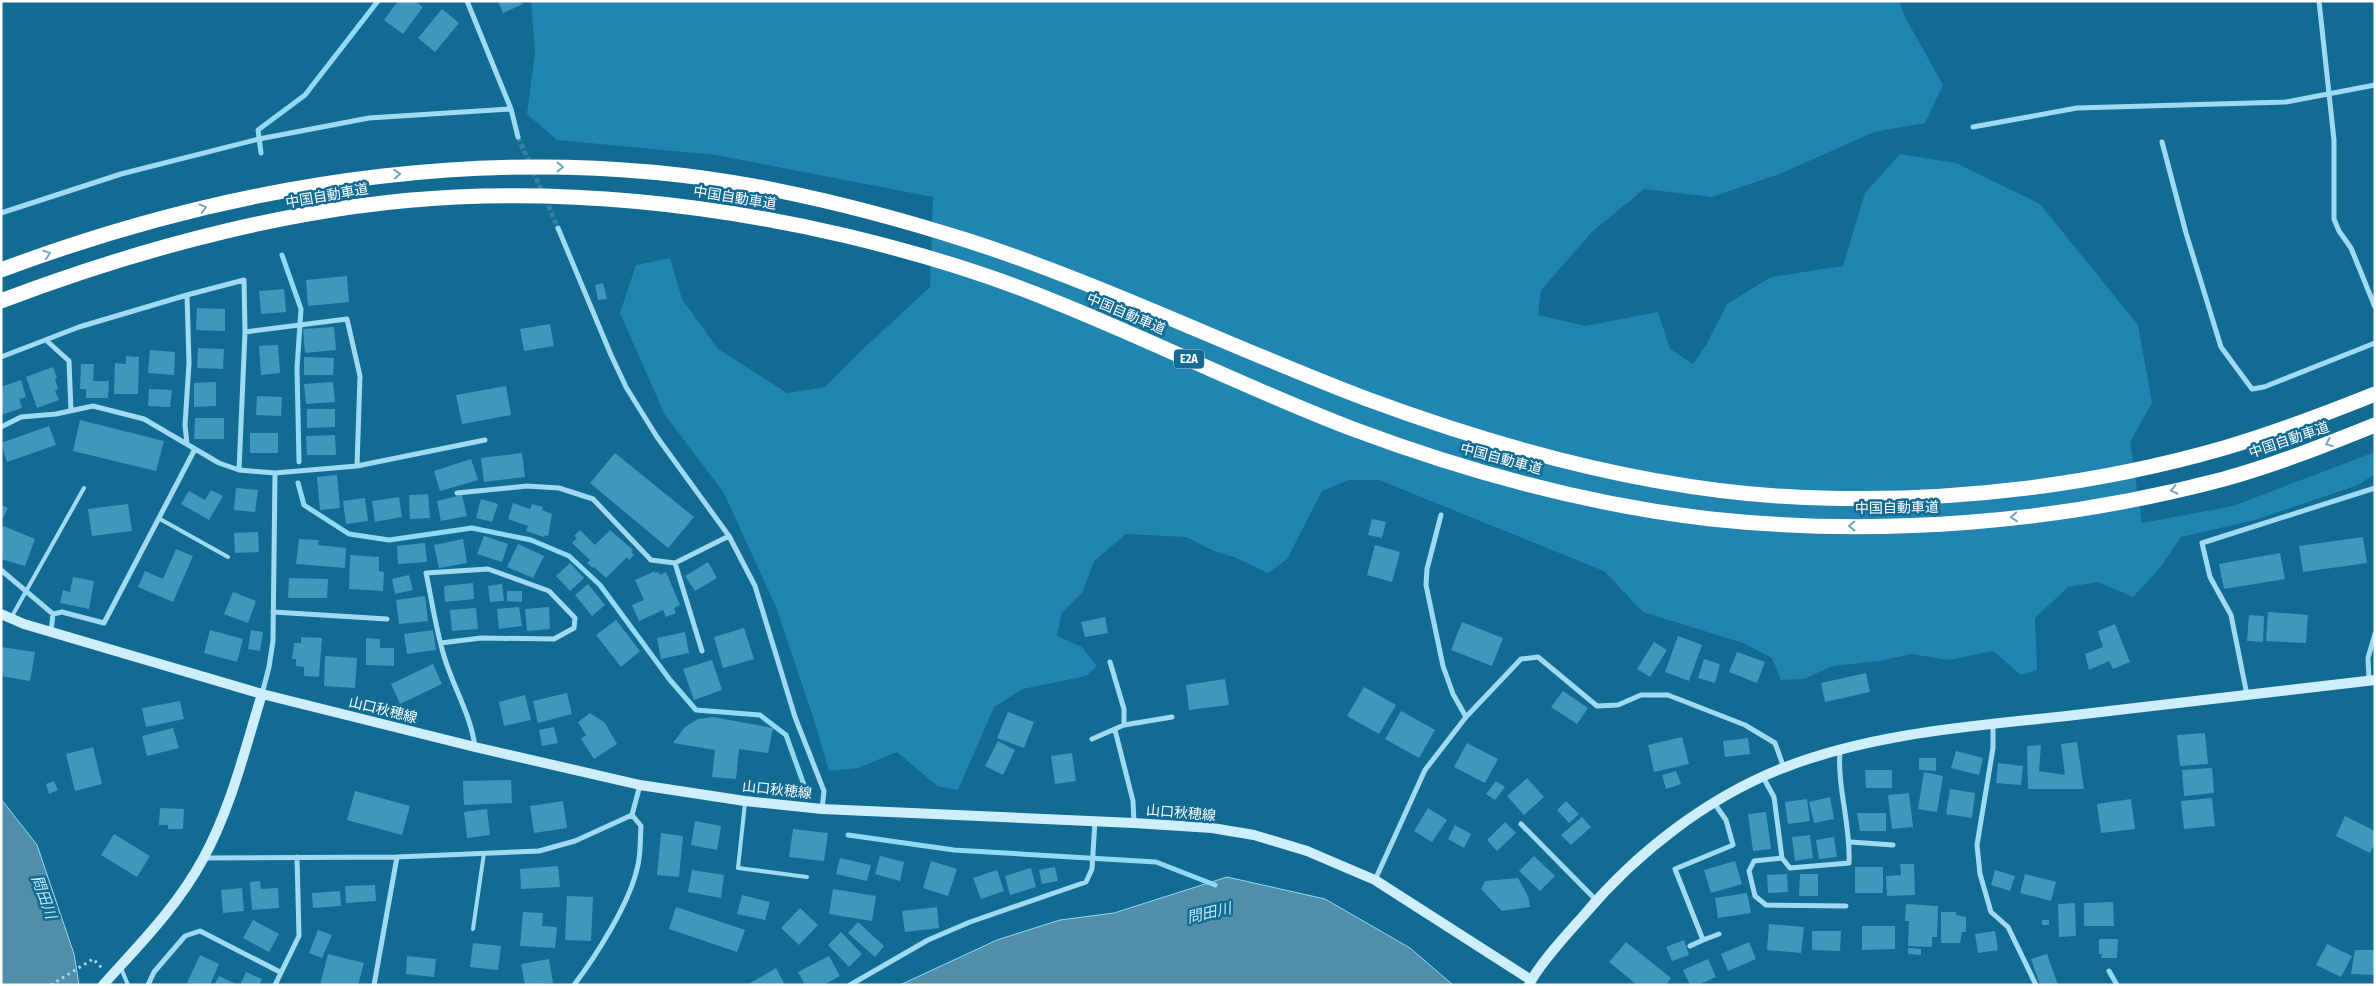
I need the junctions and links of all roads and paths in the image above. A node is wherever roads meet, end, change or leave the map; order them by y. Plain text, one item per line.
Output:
1 (468, 1) edge
2 (2320, 1) edge
3 (2375, 85) edge
4 (2330, 94) junction
5 (511, 109) junction
6 (1973, 127) dead end
7 (518, 137) tunnel mouth
8 (2162, 142) dead end
9 (1, 213) edge
10 (558, 228) tunnel mouth
11 (1, 270) edge
12 (187, 295) junction
13 (1, 301) edge
14 (2375, 307) edge
15 (245, 332) junction
16 (47, 341) junction
17 (2375, 343) edge
18 (1, 357) edge
19 (2375, 394) edge
20 (71, 411) junction
21 (2375, 425) edge
22 (1, 426) edge
23 (485, 440) dead end
24 (187, 444) junction
25 (195, 449) junction
26 (356, 466) junction
27 (239, 470) junction
28 (275, 473) junction
29 (84, 488) dead end
30 (2375, 488) edge
31 (457, 493) dead end
32 (1441, 515) dead end
33 (160, 519) junction
34 (729, 536) junction
35 (228, 557) dead end
36 (675, 563) junction
37 (1, 570) edge
38 (27, 592) junction
39 (273, 612) junction
40 (1, 614) edge
41 (53, 614) junction
42 (11, 618) junction
43 (387, 619) dead end
44 (51, 632) junction
45 (2375, 634) edge
46 (441, 643) junction
47 (702, 651) dead end
48 (1110, 662) dead end
49 (2372, 680) edge
50 (262, 694) junction
51 (2247, 695) junction
52 (1172, 717) dead end
53 (1466, 717) junction
54 (1124, 725) junction
55 (1993, 725) junction
56 (1115, 730) junction
57 (1092, 739) dead end
58 (475, 747) junction
59 (1840, 750) junction
60 (1784, 768) junction
61 (1763, 777) junction
62 (640, 785) junction
63 (745, 801) junction
64 (1714, 802) junction
65 (822, 809) junction
66 (632, 816) junction
67 (1095, 821) junction
68 (1134, 822) junction
69 (1521, 824) dead end
70 (1850, 842) junction
71 (1893, 845) dead end
72 (484, 853) junction
73 (297, 857) junction
74 (397, 857) junction
75 (203, 858) junction
76 (1782, 858) junction
77 (807, 877) dead end
78 (1375, 880) junction
79 (1596, 900) junction
80 (1846, 906) dead end
81 (473, 929) dead end
82 (1719, 934) dead end
83 (1703, 940) junction
84 (1690, 946) dead end
85 (120, 966) junction
86 (280, 972) junction
87 (108, 981) edge
88 (1532, 983) edge
89 (51, 985) edge
90 (128, 985) edge
91 (148, 985) edge
92 (275, 985) edge
93 (374, 985) edge
94 (574, 985) edge
95 (850, 985) edge
96 (2036, 985) edge

1 - 5 street
2 - 4 street
3 - 4 street
4 - 6 street
4 - 14 street
5 - 7 street
5 - 9 street
8 - 17 street
10 - 34 street
11 -> 19 highway, 中国自動車道 / E2A
12 - 15 street
12 - 16 street
12 - 24 street
21 -> 13 highway, 中国自動車道 / E2A
15 - 26 street
15 - 27 street
16 - 18 street
16 - 20 street
20 - 22 street
20 - 24 street
23 - 26 street
24 - 25 street
25 - 27 street
25 - 33 street
26 - 28 street
27 - 28 street
28 - 39 street
29 - 38 lane
30 - 51 street
31 - 36 street
32 - 53 street
33 - 35 lane
33 - 41 street
34 - 36 street
34 - 65 street
36 - 47 street
37 - 38 street
38 - 41 street
38 - 42 lane
39 - 43 street
39 - 50 street
40 - 42 main road, 山口秋穂線
41 - 44 street
42 - 44 main road, 山口秋穂線
44 - 50 main road, 山口秋穂線
45 - 49 street
46 - 46 street
46 - 58 street
48 - 54 street
49 - 51 main road
50 - 58 main road, 山口秋穂線
50 - 75 main road
51 - 55 main road
52 - 54 street
53 - 60 street
53 - 78 street
54 - 56 street
55 - 59 main road
55 - 96 street
56 - 57 street
56 - 68 street
58 - 62 main road, 山口秋穂線
59 - 60 main road
59 - 70 street
60 - 61 main road
61 - 64 main road
61 - 76 street
62 - 63 main road, 山口秋穂線
62 - 66 street
63 - 65 main road, 山口秋穂線
63 - 77 lane
64 - 79 main road
64 - 83 street
65 - 67 main road, 山口秋穂線
66 - 72 street
66 - 94 street
67 - 68 main road, 山口秋穂線
67 - 95 street
68 - 78 main road, 山口秋穂線
69 - 79 street
70 - 71 street
70 - 76 street
72 - 74 street
72 - 81 lane
73 - 74 street
73 - 75 street
73 - 86 street
74 - 93 street
75 - 85 main road
76 - 80 street
78 - 88 main road, 山口秋穂線
79 - 88 main road
82 - 83 street
83 - 84 street
85 - 87 main road
85 - 90 lane
86 - 91 street
86 - 92 street
87 - 89 path

